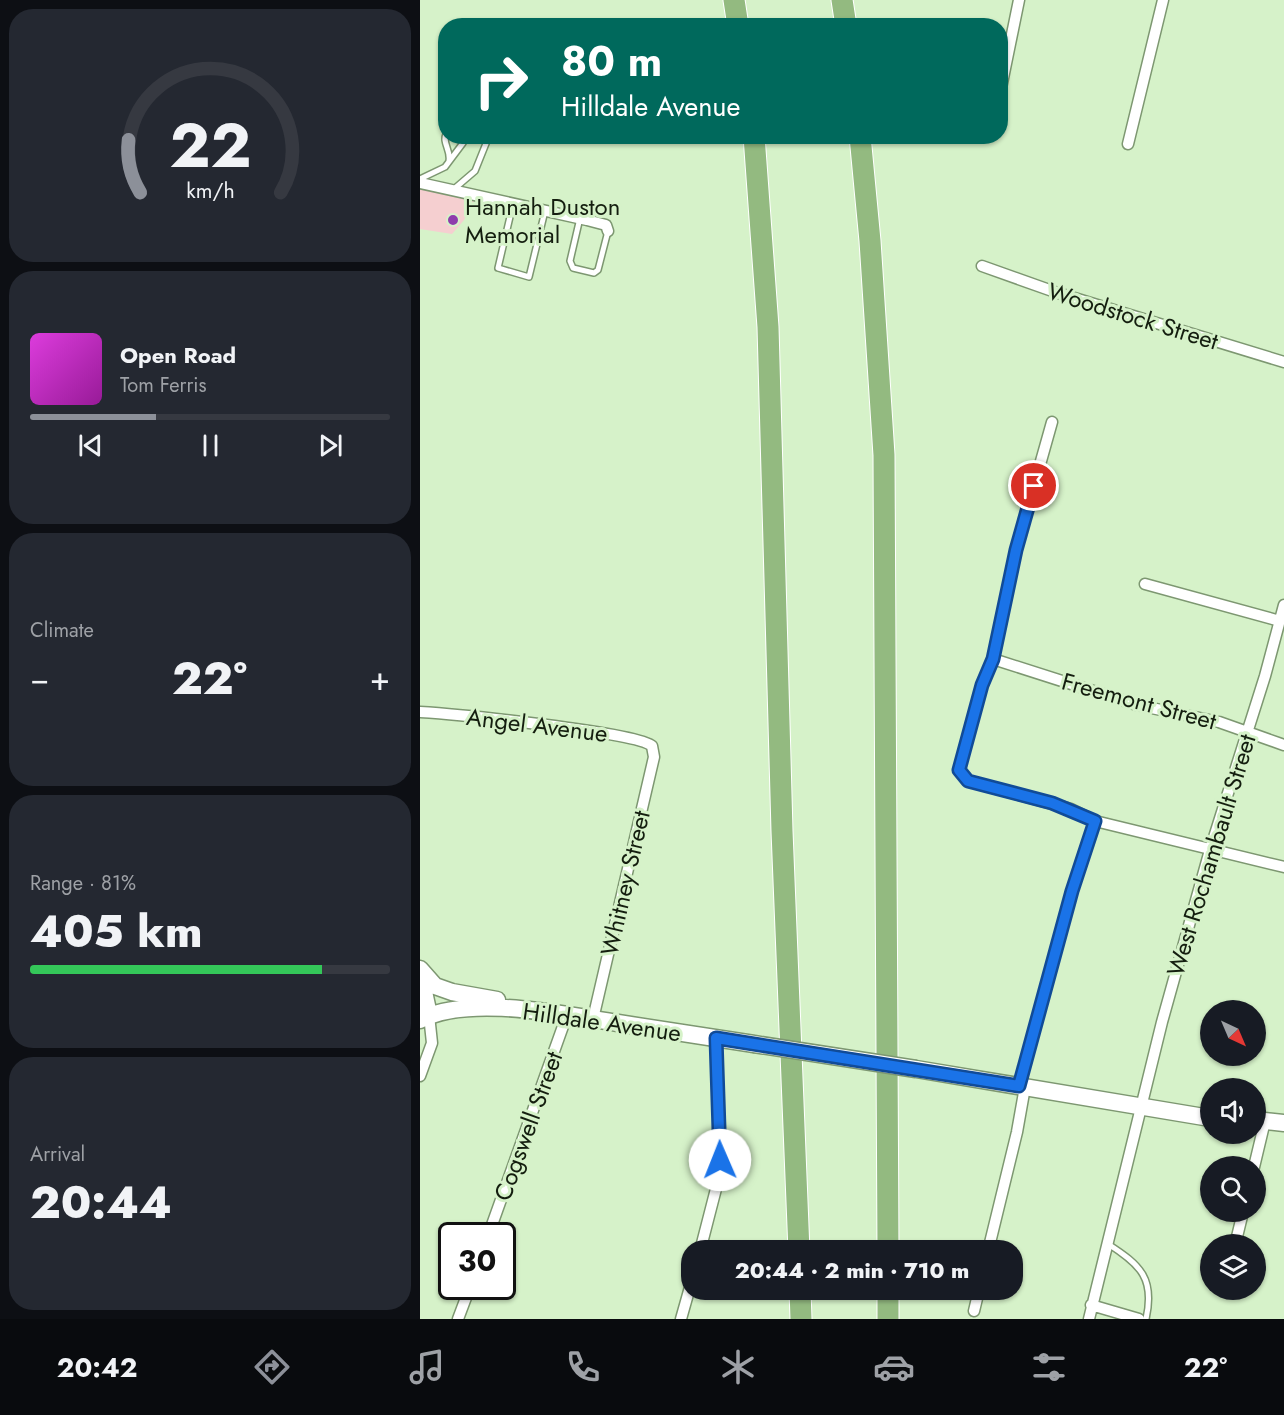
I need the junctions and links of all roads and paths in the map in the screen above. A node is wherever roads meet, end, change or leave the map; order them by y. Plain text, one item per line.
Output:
1 (734, 0) edge
2 (842, 0) edge
3 (1019, 0) edge
4 (1163, 0) edge
5 (737, 18) edge
6 (845, 18) edge
7 (1008, 54) edge
8 (460, 144) edge
9 (461, 144) edge
10 (486, 144) edge
11 (755, 144) edge
12 (861, 144) edge
13 (1128, 144) dead end
14 (446, 145) joint
15 (449, 163) junction
16 (420, 181) edge
17 (453, 190) junction
18 (514, 203) junction
19 (545, 210) junction
20 (580, 218) junction
21 (608, 231) joint
22 (982, 266) dead end
23 (1284, 362) edge
24 (1053, 422) dead end
25 (1145, 584) dead end
26 (1284, 605) edge
27 (1280, 621) junction
28 (993, 659) junction
29 (420, 712) edge
30 (1248, 733) junction
31 (1284, 745) edge
32 (652, 746) joint
33 (1095, 821) junction
34 (1210, 849) junction
35 (1284, 867) edge
36 (420, 971) edge
37 (523, 1010) junction
38 (567, 1016) junction
39 (424, 1017) edge
40 (593, 1019) junction
41 (716, 1038) junction
42 (420, 1076) edge
43 (1022, 1086) junction
44 (1142, 1106) junction
45 (1200, 1116) edge
46 (1266, 1121) edge
47 (1284, 1122) edge
48 (493, 1222) edge
49 (703, 1240) edge
50 (799, 1240) edge
51 (888, 1240) edge
52 (991, 1240) edge
53 (1107, 1243) junction
54 (465, 1300) edge
55 (686, 1300) edge
56 (800, 1300) edge
57 (888, 1300) edge
58 (977, 1300) edge
59 (1091, 1305) junction
60 (974, 1311) dead end
61 (458, 1319) edge
62 (681, 1319) edge
63 (801, 1319) edge
64 (888, 1319) edge
65 (1089, 1319) edge
66 (1139, 1319) edge
67 (1146, 1319) edge

1 - 5 highway
2 - 6 highway
3 - 7 street
4 - 13 street
8 - 14 lane
9 - 15 lane
10 - 17 lane
11 - 50 highway
12 - 51 highway
14 - 15 lane
15 - 16 lane
16 - 17 street
17 - 18 street
18 - 19 street
18 - 19 lane
19 - 20 street
20 - 21 street
20 - 21 lane
22 - 23 street, Woodstock Street
24 - 28 street
25 - 27 street
26 - 27 street, West Rochambault Street
27 - 30 street, West Rochambault Street
28 - 30 street, Freemont Street
28 - 33 street
29 - 32 street, Angel Avenue
30 - 31 street, Freemont Street
30 - 34 street, West Rochambault Street
32 - 40 street, Whitney Street
33 - 34 street
33 - 43 street
34 - 35 street
34 - 44 street, West Rochambault Street
36 - 37 main road
36 - 39 main road
37 - 38 main road, Hilldale Avenue
37 - 39 main road, Hilldale Avenue
38 - 40 main road, Hilldale Avenue
38 - 48 street, Cogswell Street
39 - 42 street
40 - 41 main road, Hilldale Avenue
41 - 43 main road, Hilldale Avenue, bridge
41 - 49 street
43 - 44 main road, Hilldale Avenue
43 - 52 street
44 - 45 main road, Hilldale Avenue
44 - 53 street, West Rochambault Street
46 - 47 main road
53 - 59 street, West Rochambault Street
53 - 67 lane
54 - 61 street
55 - 62 street
56 - 63 highway
57 - 64 highway
58 - 60 street
59 - 65 street, West Rochambault Street
59 - 66 street

